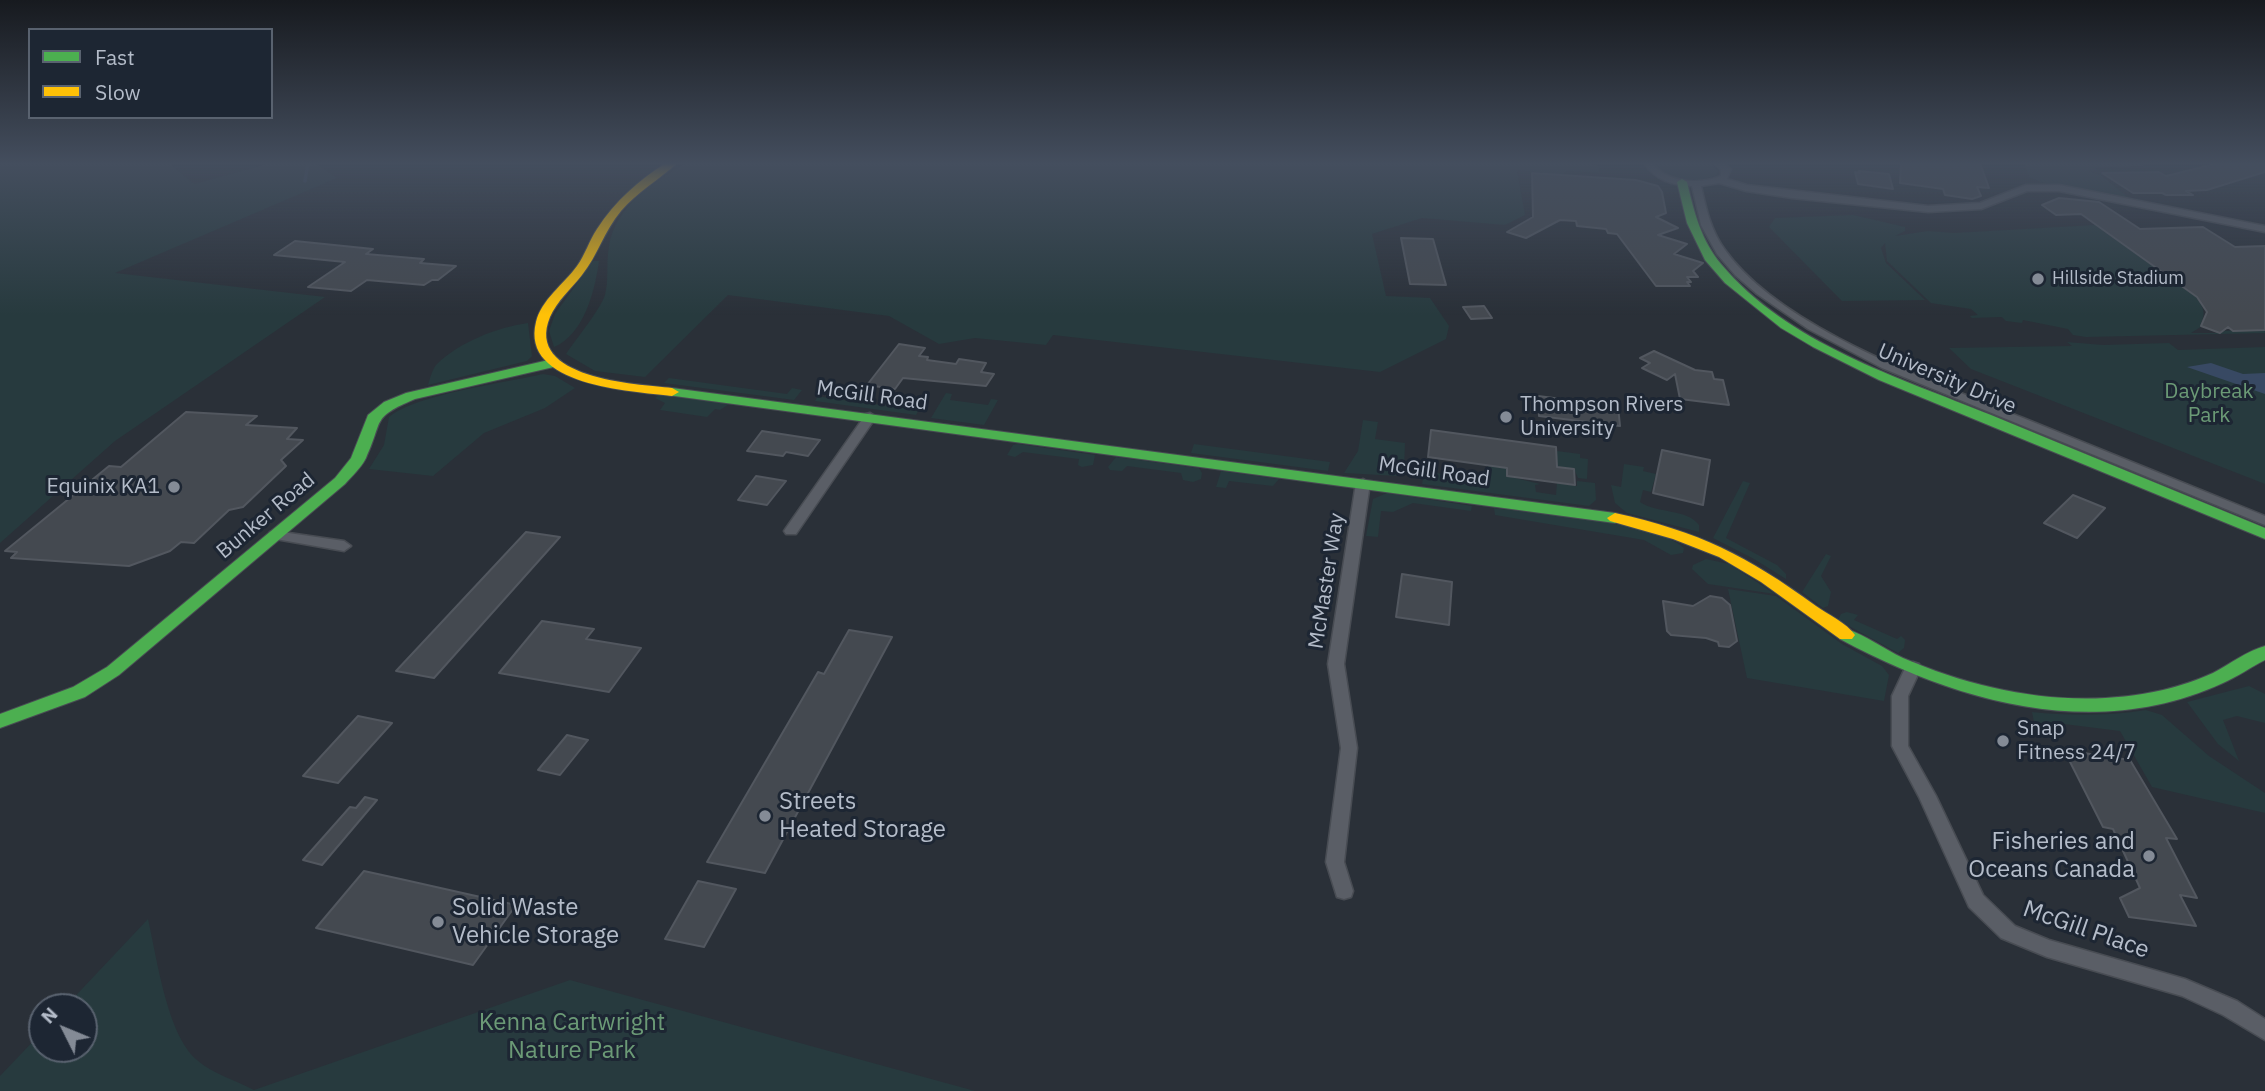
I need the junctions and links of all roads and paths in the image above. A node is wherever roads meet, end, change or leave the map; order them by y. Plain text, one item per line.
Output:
1 (614, 214) edge
2 (1692, 214) edge
3 (1701, 214) edge
4 (2189, 214) edge
5 (2265, 229) edge
6 (552, 363) junction
7 (870, 417) junction
8 (1363, 483) junction
9 (2265, 521) edge
10 (790, 531) dead end
11 (2265, 534) edge
12 (275, 536) junction
13 (344, 545) dead end
14 (2265, 652) edge
15 (1913, 668) junction
16 (0, 721) edge
17 (1344, 891) dead end
18 (2265, 1030) edge

1 - 6 street
2 - 11 street, University Drive
3 - 9 street, University Drive
4 - 5 street
6 - 7 street, McGill Road
6 - 12 street, Bunker Road
7 - 8 street, McGill Road
7 - 10 street
8 - 15 street, McGill Road
8 - 17 street, McMaster Way
12 - 13 street
12 - 16 street, Bunker Road
14 - 15 street, McGill Road
15 - 18 street, McGill Place

